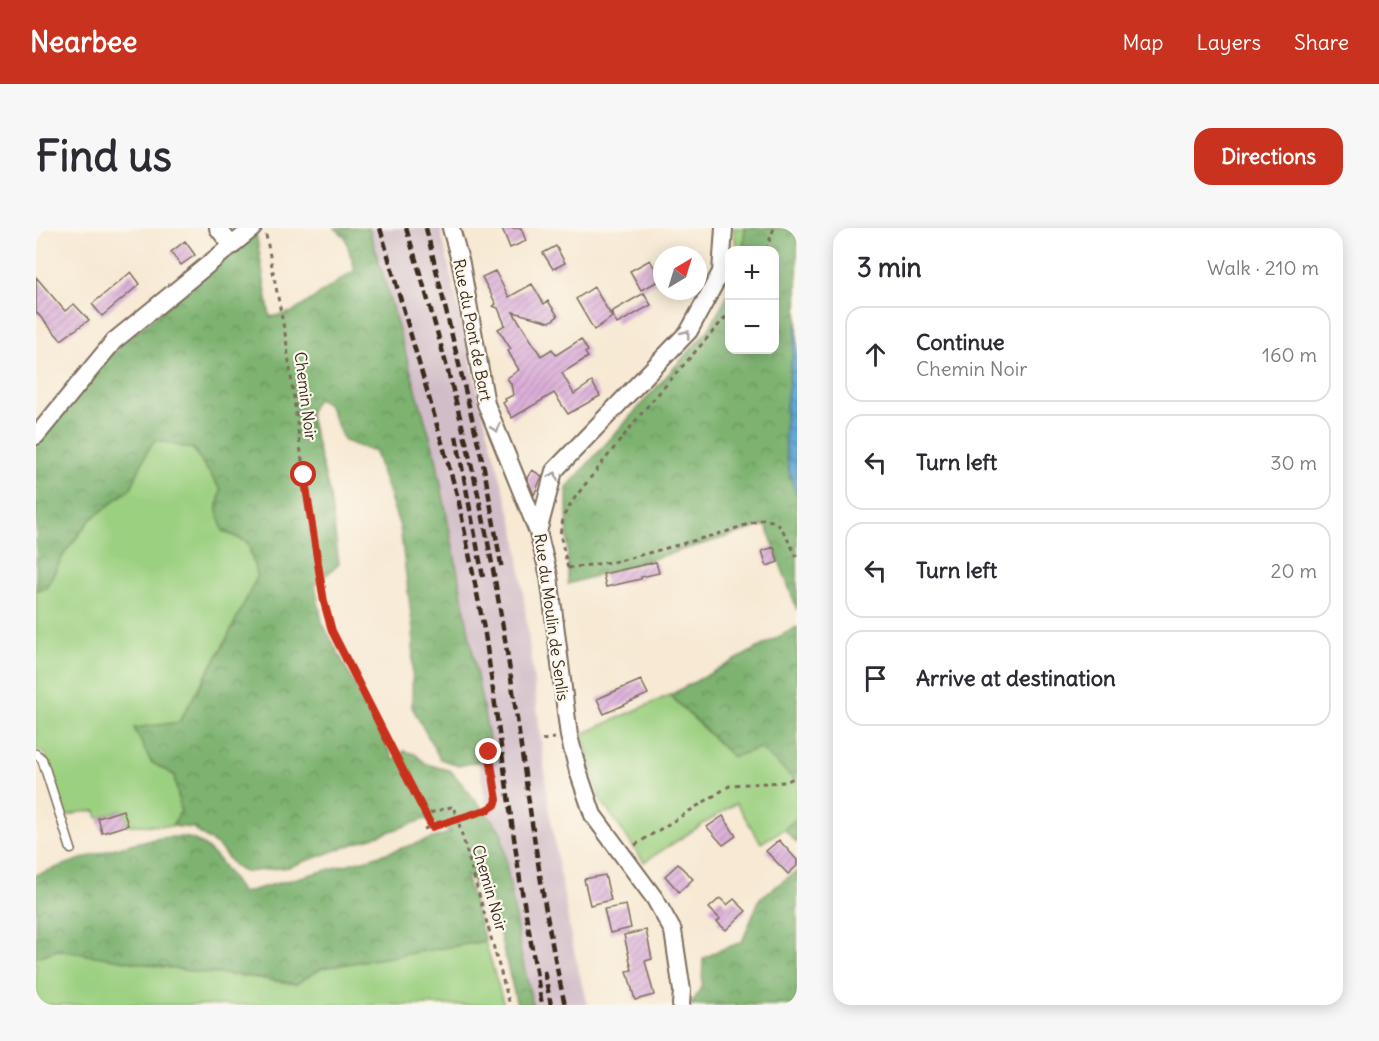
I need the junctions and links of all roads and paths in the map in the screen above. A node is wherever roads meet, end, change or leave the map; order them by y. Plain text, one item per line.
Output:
1 (218, 228) edge
2 (451, 228) edge
3 (724, 228) edge
4 (774, 228) edge
5 (259, 229) edge
6 (232, 246) junction
7 (767, 246) edge
8 (725, 317) edge
9 (36, 436) edge
10 (538, 532) junction
11 (797, 557) edge
12 (495, 744) dead end
13 (36, 754) edge
14 (797, 776) edge
15 (426, 814) junction
16 (458, 819) junction
17 (459, 825) junction
18 (432, 827) junction
19 (424, 829) dead end
20 (71, 849) dead end
21 (621, 854) junction
22 (510, 1005) edge
23 (681, 1005) edge

1 - 6 street
2 -> 10 street, Rue du Pont de Bart
10 -> 3 street, Rue du Moulin de Senlis
4 - 7 path
5 - 6 street
5 - 15 path, Chemin Noir
6 - 9 street
8 - 11 path
10 - 21 street, Rue du Moulin de Senlis
12 - 16 path
13 - 20 lane
14 - 21 path
15 - 17 path, Chemin Noir, bridge
15 - 18 path
16 - 17 path
16 - 18 path
17 - 22 path, Chemin Noir
18 - 19 path
21 - 23 street, Rue du Moulin de Senlis

